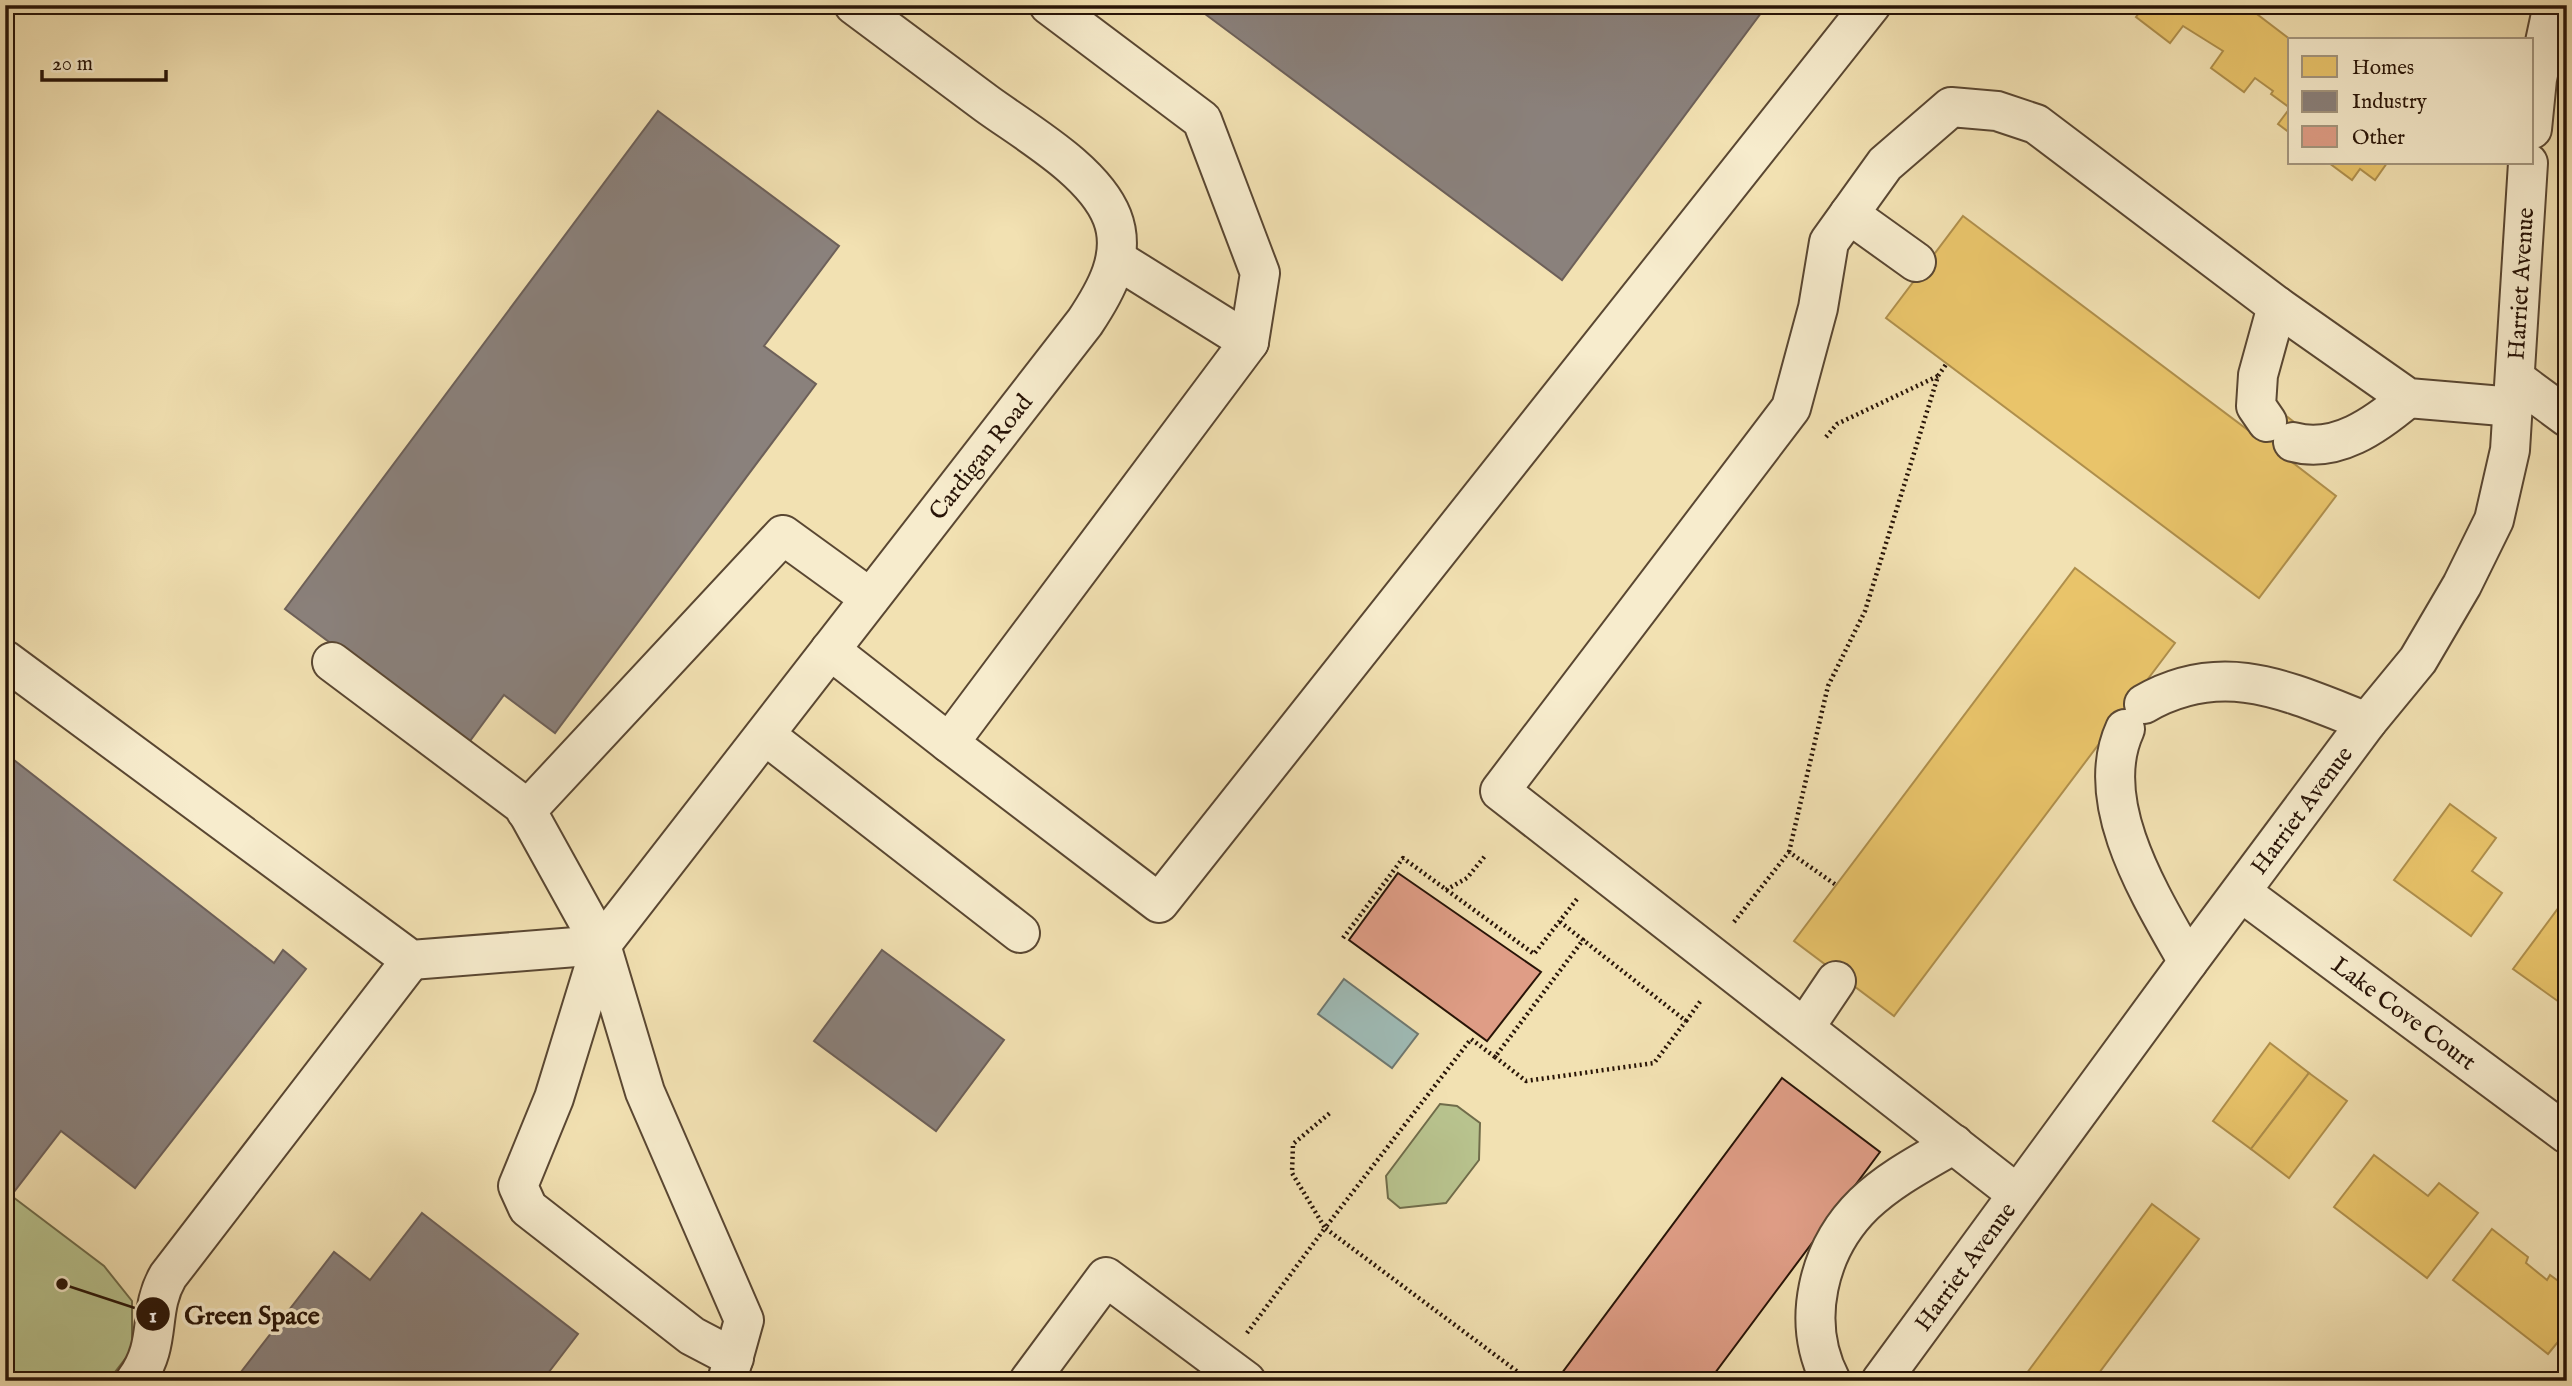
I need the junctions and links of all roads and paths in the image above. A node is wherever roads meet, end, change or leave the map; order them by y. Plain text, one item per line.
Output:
1 (854, 5) edge
2 (1049, 5) edge
3 (1871, 5) edge
4 (2553, 5) edge
5 (2534, 109) edge
6 (2528, 164) edge
7 (1849, 214) junction
8 (1116, 260) junction
9 (1916, 262) dead end
10 (2277, 306) junction
11 (1249, 342) junction
12 (1947, 363) dead end
13 (1938, 376) junction
14 (2515, 394) junction
15 (2407, 398) junction
16 (2567, 417) edge
17 (1826, 437) dead end
18 (870, 598) junction
19 (830, 650) junction
20 (5, 660) edge
21 (332, 662) dead end
22 (2367, 722) junction
23 (765, 735) junction
24 (949, 743) junction
25 (526, 811) junction
26 (1789, 852) junction
27 (1485, 856) dead end
28 (1600, 868) junction
29 (1836, 885) dead end
30 (1446, 890) junction
31 (2241, 892) junction
32 (1559, 921) junction
33 (1020, 933) dead end
34 (1343, 938) dead end
35 (1583, 940) junction
36 (601, 945) junction
37 (1710, 953) junction
38 (411, 960) junction
39 (2188, 961) junction
40 (1836, 981) dead end
41 (1805, 1027) junction
42 (1495, 1057) junction
43 (1331, 1112) dead end
44 (2567, 1134) edge
45 (1954, 1144) junction
46 (2018, 1194) junction
47 (1325, 1228) junction
48 (731, 1369) edge
49 (1235, 1373) edge
50 (135, 1381) edge
51 (1030, 1381) edge
52 (1530, 1381) edge
53 (1831, 1381) edge
54 (1881, 1381) edge

1 - 8 street, Cardigan Road
2 - 11 street
3 - 24 street
4 - 5 street
6 - 14 street, Harriet Avenue
7 - 9 street
7 - 10 street
7 - 28 street
8 - 11 street
8 - 18 street, Cardigan Road
10 - 15 street
10 - 15 street
11 - 24 street
12 - 13 path
13 - 17 path
13 - 26 path
14 - 15 street
14 - 16 street
14 - 22 street, Harriet Avenue
18 - 19 street, Cardigan Road
18 - 25 street
19 - 23 street, Cardigan Road
19 - 24 street
20 - 38 street
21 - 25 street
22 - 31 street, Harriet Avenue
22 - 39 street
23 - 33 street
23 - 36 street, Cardigan Road
25 - 36 street
26 - 29 path
26 - 37 path
27 - 30 path
28 - 32 path
28 - 37 street
30 - 32 path
30 - 34 path
31 - 39 street, Harriet Avenue
31 - 44 street, Lake Cove Court
32 - 35 path
35 - 42 path
35 - 42 path
36 - 38 street
36 - 48 street
36 - 48 street
37 - 41 street
38 - 50 street
39 - 46 street, Harriet Avenue
40 - 41 street
41 - 45 street
42 - 47 path
43 - 47 path
45 - 46 street
45 - 53 street
46 - 54 street, Harriet Avenue
47 - 49 path
47 - 52 path
49 - 51 street

